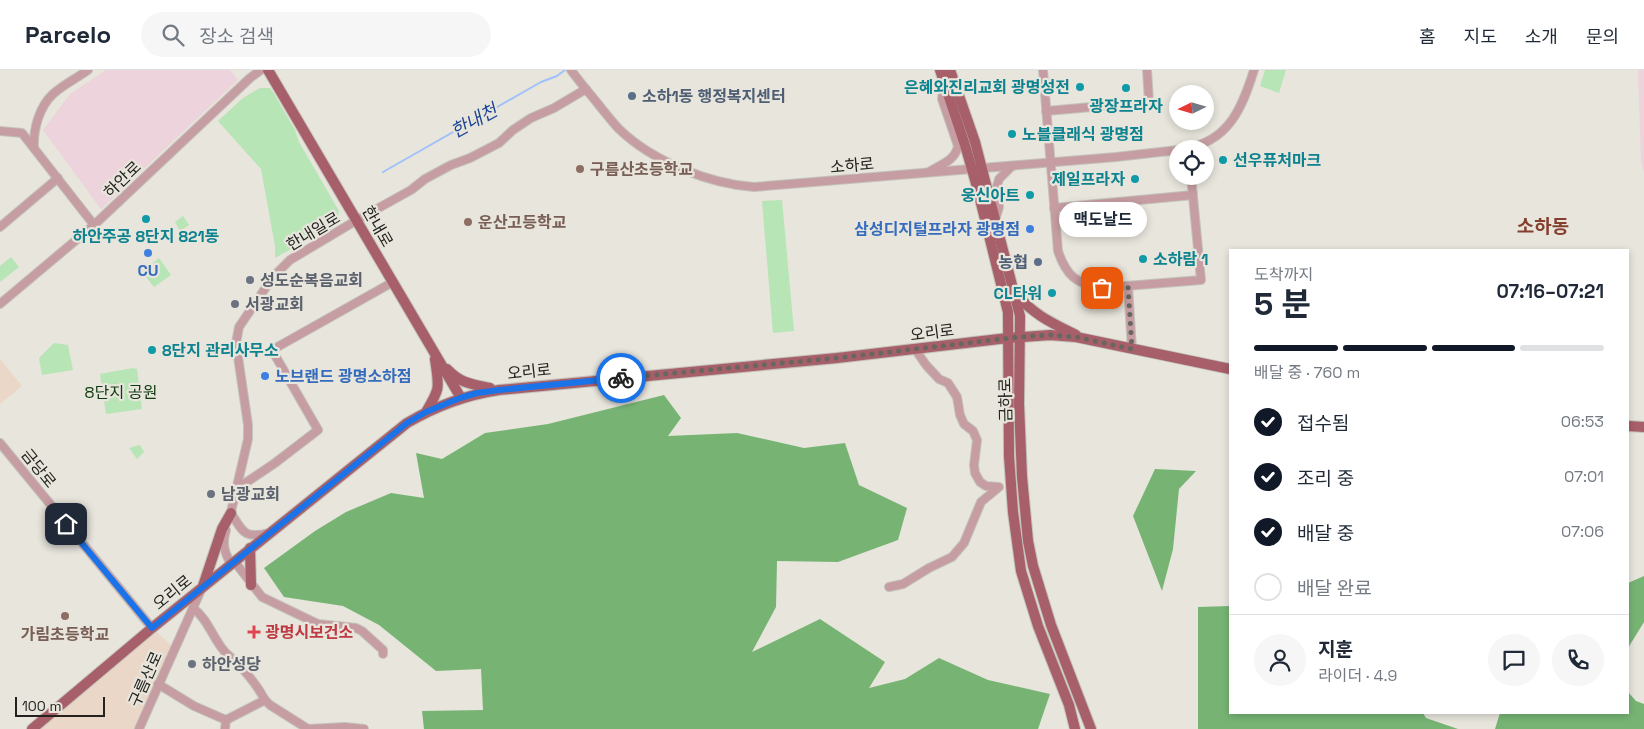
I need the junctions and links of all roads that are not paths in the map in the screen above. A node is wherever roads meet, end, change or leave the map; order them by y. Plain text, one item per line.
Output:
1 (88, 70) edge
2 (261, 70) edge
3 (268, 70) edge
4 (572, 70) edge
5 (940, 70) edge
6 (950, 70) edge
7 (1043, 70) edge
8 (1146, 70) edge
9 (1254, 70) edge
10 (944, 82) junction
11 (586, 89) junction
12 (1046, 111) junction
13 (0, 131) edge
14 (1210, 140) edge
15 (34, 148) junction
16 (1169, 151) edge
17 (1050, 163) junction
18 (1013, 166) junction
19 (977, 169) junction
20 (929, 172) junction
21 (58, 178) junction
22 (1192, 185) edge
23 (1193, 195) junction
24 (1054, 208) junction
25 (357, 220) junction
26 (995, 220) junction
27 (94, 224) junction
28 (0, 227) edge
29 (393, 282) junction
30 (1128, 286) junction
31 (1014, 291) junction
32 (0, 304) edge
33 (1019, 337) junction
34 (1008, 338) junction
35 (1084, 339) junction
36 (915, 349) junction
37 (1132, 349) junction
38 (434, 353) junction
39 (1229, 369) edge
40 (499, 390) junction
41 (460, 398) junction
42 (426, 412) junction
43 (1629, 426) edge
44 (1644, 427) edge
45 (0, 442) edge
46 (1011, 480) junction
47 (999, 487) junction
48 (238, 488) junction
49 (231, 513) junction
50 (269, 533) junction
51 (250, 548) junction
52 (232, 562) junction
53 (251, 585) junction
54 (203, 586) junction
55 (889, 587) dead end
56 (193, 608) junction
57 (152, 628) junction
58 (382, 654) dead end
59 (158, 684) junction
60 (265, 700) junction
61 (226, 720) junction
62 (32, 729) edge
63 (138, 729) edge
64 (225, 729) edge
65 (364, 729) edge
66 (1075, 729) edge
67 (1091, 729) edge

1 - 15 street
2 - 27 street, 하안로
3 - 25 main road, 한내로
4 - 11 street, 소하로
5 - 10 main road, 금하로
6 - 19 main road, 금하로
7 - 12 street
8 - 12 street
9 - 14 street
10 - 19 main road, 금하로
10 - 20 street
11 - 20 street, 소하로
11 - 25 street, 한내일로
12 - 17 street
13 - 15 street
15 - 21 street
16 - 17 street, 소하로
17 - 18 street, 소하로
17 - 24 street
18 - 19 street, 소하로
18 - 26 street
19 - 20 street, 소하로
19 - 26 main road, 금하로
19 - 34 main road, 금하로
21 - 27 street
21 - 28 street
22 - 23 street
23 - 24 street
23 - 30 street
24 - 30 street
25 - 29 main road, 한내로
25 - 48 street, 한내일로
26 - 31 main road, 금하로
27 - 32 street, 하안로
29 - 38 main road, 한내로
29 - 48 street
30 - 37 street
31 - 33 main road, 금하로
31 - 35 main road
33 - 34 main road, 오리로
33 - 35 main road, 오리로
33 - 67 main road, 금하로
34 - 36 main road, 오리로
34 - 46 main road, 금하로
35 - 37 main road, 오리로
36 - 40 main road, 오리로
36 - 47 street
37 - 39 main road, 오리로
38 - 40 main road
38 - 41 main road, 한내로
38 - 42 main road
40 - 41 main road, 오리로
41 - 42 main road, 오리로
42 - 50 main road, 오리로
43 - 44 main road
45 - 57 street, 금당로
46 - 47 street
46 - 66 main road, 금하로
47 - 55 street
48 - 49 street, 한내일로
49 - 50 street
49 - 52 street, 한내일로
49 - 54 main road
50 - 51 main road, 오리로
51 - 52 main road, 오리로
51 - 53 main road
52 - 53 street, 한내일로
52 - 54 main road, 오리로
53 - 58 street, 한내일로
54 - 56 street, 구름산로
54 - 57 main road, 오리로
56 - 59 street, 구름산로
56 - 60 street
57 - 62 main road, 오리로
59 - 61 street
59 - 63 street, 구름산로
60 - 61 street
60 - 65 street
61 - 64 street

